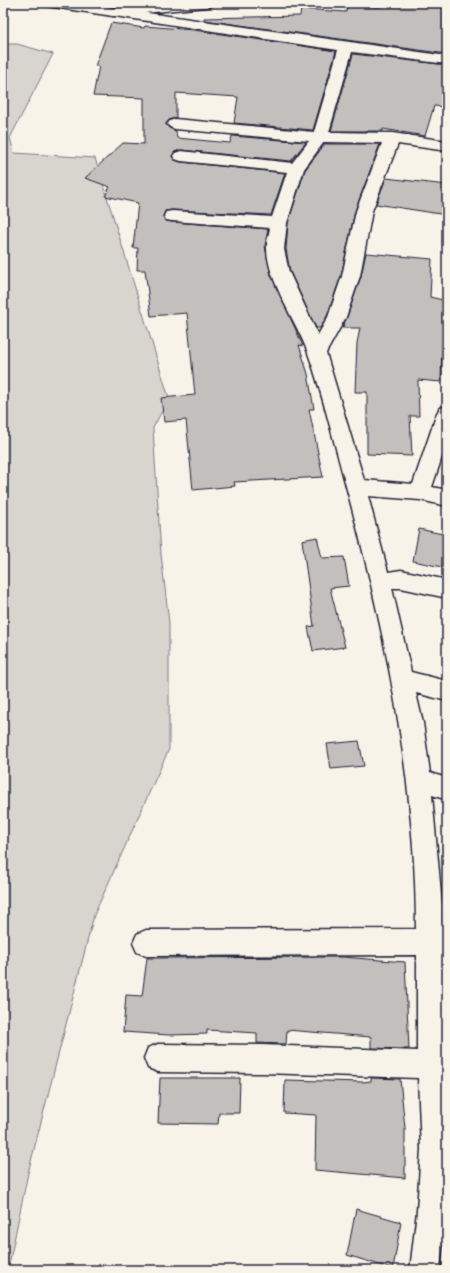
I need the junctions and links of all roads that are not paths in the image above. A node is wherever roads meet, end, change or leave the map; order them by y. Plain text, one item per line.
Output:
1 (53, 3) edge
2 (206, 3) edge
3 (113, 12) junction
4 (346, 46) junction
5 (447, 60) edge
6 (175, 124) dead end
7 (320, 137) junction
8 (392, 138) junction
9 (447, 146) edge
10 (181, 156) dead end
11 (296, 168) junction
12 (172, 216) dead end
13 (279, 224) junction
14 (317, 353) junction
15 (446, 420) edge
16 (356, 487) junction
17 (420, 492) junction
18 (447, 498) edge
19 (380, 581) junction
20 (447, 589) edge
21 (403, 680) junction
22 (447, 691) edge
23 (419, 780) junction
24 (447, 789) edge
25 (438, 908) edge
26 (428, 942) junction
27 (146, 943) dead end
28 (158, 1058) dead end
29 (439, 1067) edge
30 (439, 1213) edge
31 (426, 1270) edge

1 - 3 street
2 - 3 street
3 - 4 street
4 - 5 street
4 - 7 street
6 - 7 street
7 - 8 street
7 - 11 street
8 - 9 street
8 - 14 street
10 - 11 street
11 - 13 street
12 - 13 street
13 - 14 street
14 - 16 street
15 - 17 street
16 - 17 street
16 - 19 street
17 - 18 street
19 - 20 street
19 - 21 street
21 - 22 street
21 - 23 street
23 - 24 street
23 - 25 street
25 - 26 street
26 - 27 street
26 - 29 street
28 - 29 street
29 - 30 street
30 - 31 street

